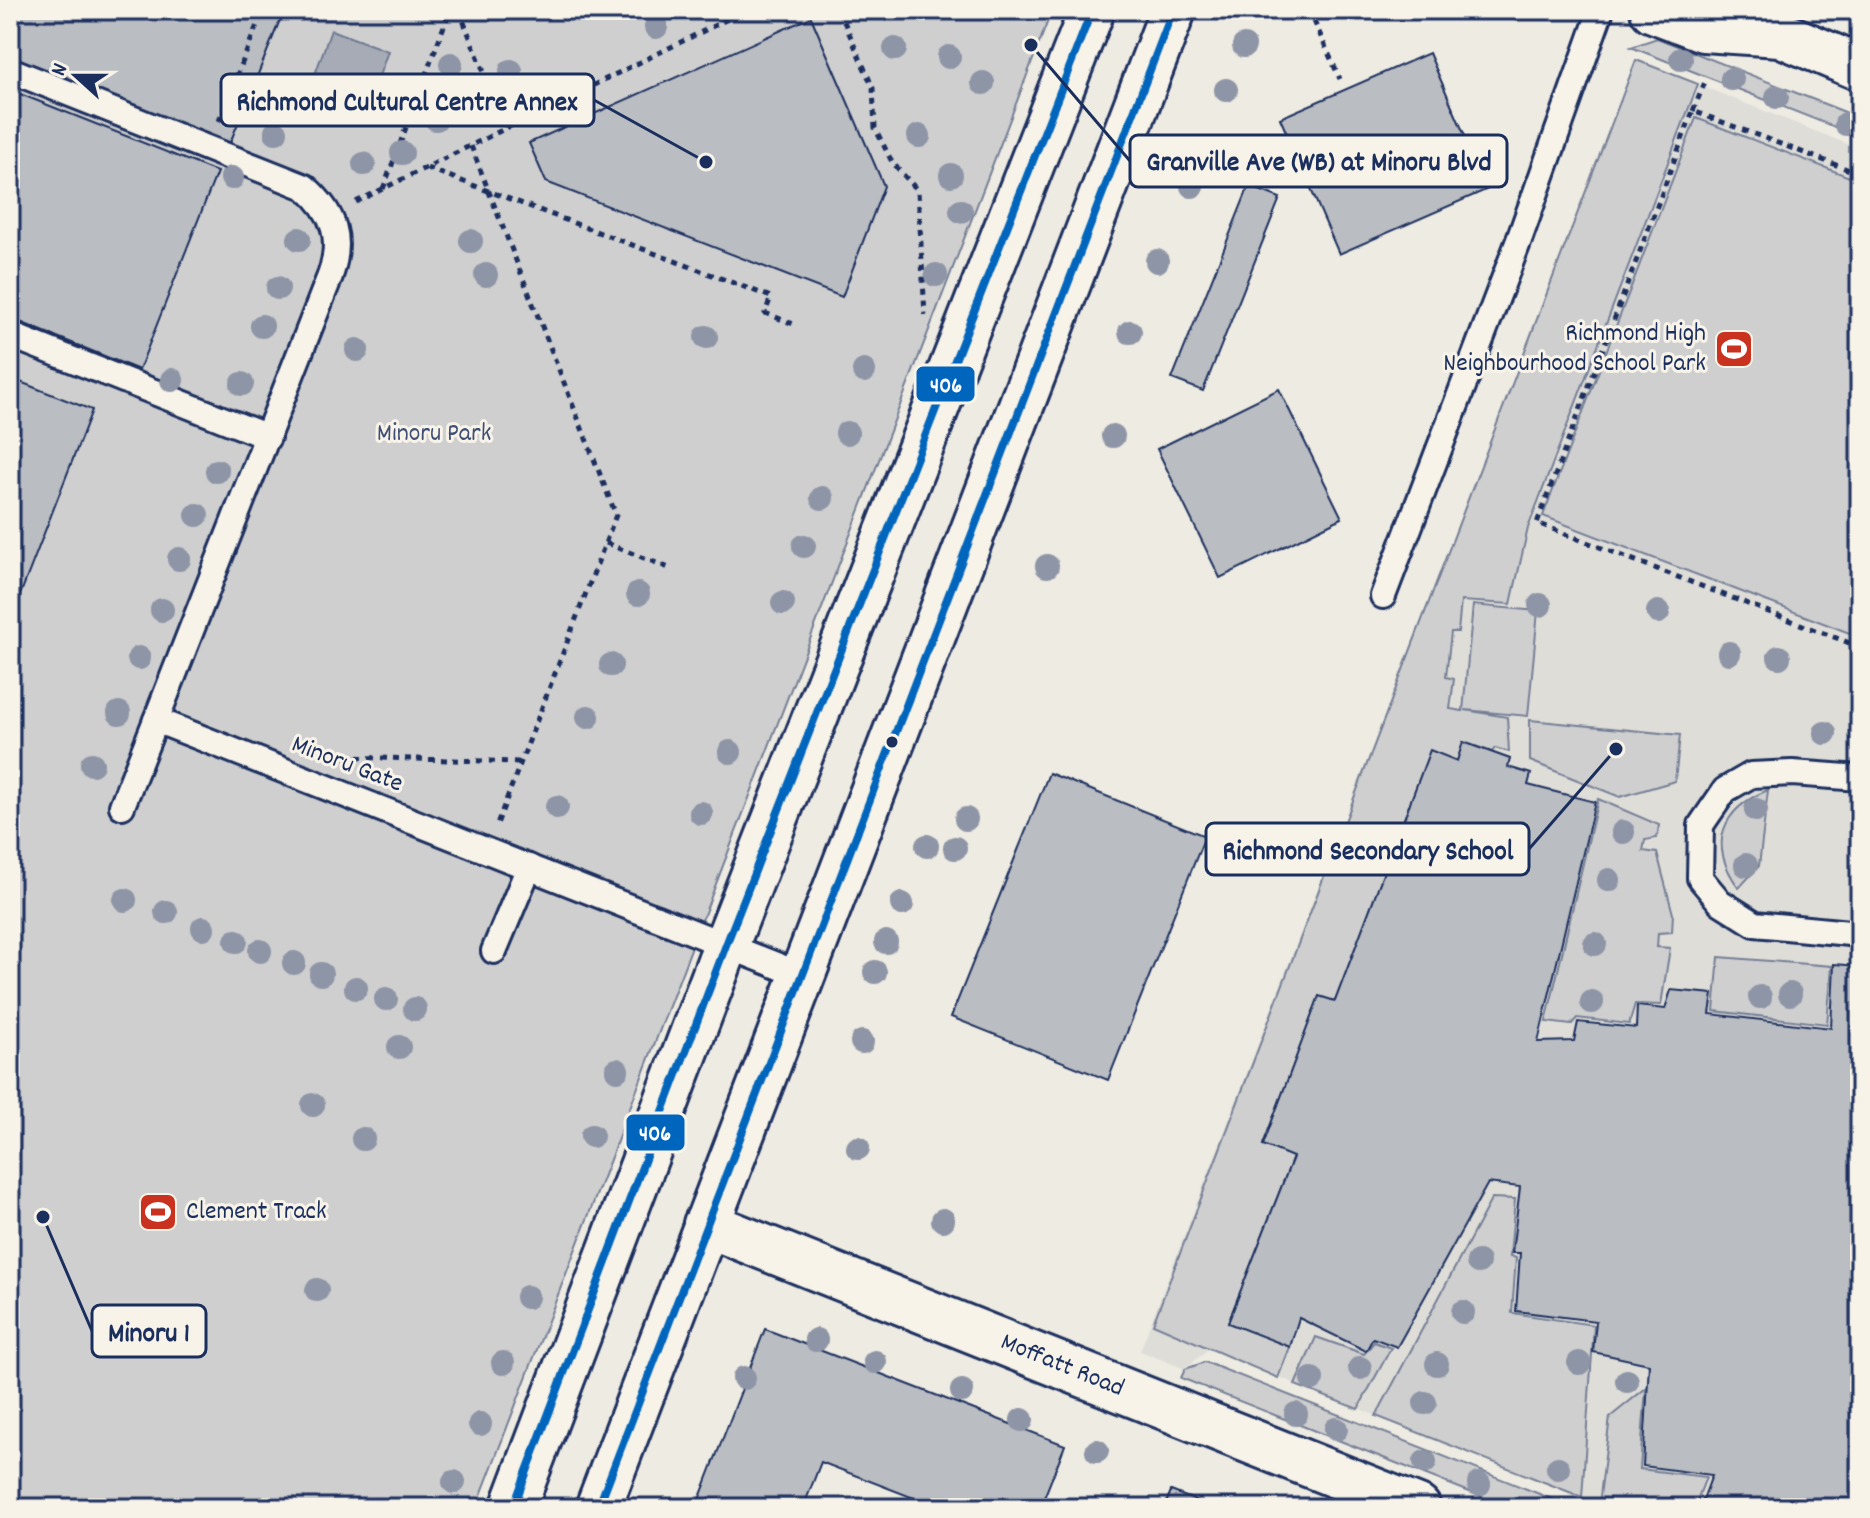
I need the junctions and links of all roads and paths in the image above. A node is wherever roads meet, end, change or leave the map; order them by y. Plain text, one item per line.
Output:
1 (263, 10) edge
2 (450, 10) edge
3 (459, 10) edge
4 (746, 10) edge
5 (839, 10) edge
6 (1092, 10) edge
7 (1173, 10) edge
8 (1309, 10) edge
9 (1601, 10) edge
10 (1653, 10) edge
11 (1768, 22) edge
12 (1860, 68) edge
13 (10, 70) edge
14 (1340, 79) dead end
15 (1705, 82) dead end
16 (1693, 111) junction
17 (216, 129) dead end
18 (507, 129) junction
19 (471, 146) junction
20 (426, 168) junction
21 (1860, 174) edge
22 (488, 189) junction
23 (383, 190) junction
24 (330, 215) junction
25 (925, 320) dead end
26 (796, 325) dead end
27 (10, 335) edge
28 (268, 437) junction
29 (606, 543) junction
30 (669, 568) dead end
31 (1383, 596) dead end
32 (1860, 647) edge
33 (156, 720) junction
34 (335, 757) dead end
35 (520, 762) junction
36 (1860, 778) edge
37 (122, 806) dead end
38 (496, 827) dead end
39 (529, 867) junction
40 (1860, 934) edge
41 (726, 945) junction
42 (494, 951) dead end
43 (801, 975) junction
44 (706, 1224) junction
45 (513, 1508) edge
46 (598, 1508) edge
47 (1418, 1508) edge

1 - 17 path
2 - 23 path
3 - 18 path
4 - 18 path
5 - 25 path
6 - 41 main road
7 - 43 main road
8 - 14 path
9 - 31 lane
10 - 11 main road
11 - 12 main road
13 - 24 lane
15 - 16 path
16 - 21 path
16 - 32 path
18 - 19 path
19 - 20 path
19 - 22 path
20 - 22 path
20 - 23 path
22 - 26 path
22 - 29 path
23 - 24 path
24 - 28 lane
27 - 28 lane
28 - 33 lane
29 - 30 path
29 - 35 path
33 - 37 lane
33 - 39 lane, Minoru Gate
34 - 35 path
35 - 38 path
36 - 40 lane
39 - 41 lane, Minoru Gate
39 - 42 lane
41 - 43 lane, Minoru Gate
41 - 45 main road
43 - 44 main road
44 - 46 main road
44 - 47 main road, Moffatt Road

